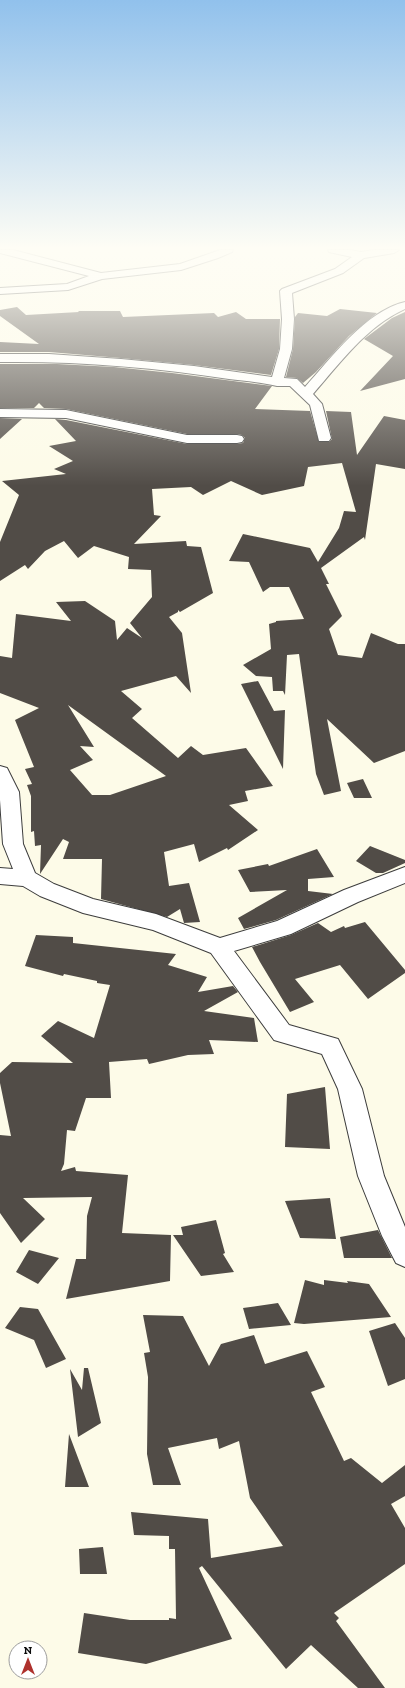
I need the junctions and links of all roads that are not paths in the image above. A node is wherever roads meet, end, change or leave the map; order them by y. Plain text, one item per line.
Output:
1 (287, 329) edge
2 (368, 329) edge
3 (0, 358) edge
4 (277, 382) junction
5 (306, 394) junction
6 (0, 413) edge
7 (324, 438) dead end
8 (237, 439) dead end
9 (0, 772) edge
10 (405, 875) edge
11 (0, 876) edge
12 (28, 878) junction
13 (219, 947) junction
14 (405, 1254) edge

1 - 4 street
2 - 5 street
3 - 4 street
4 - 5 street
5 - 7 street
6 - 8 street
9 - 12 street
10 - 13 street
11 - 12 street
12 - 13 street
13 - 14 street

